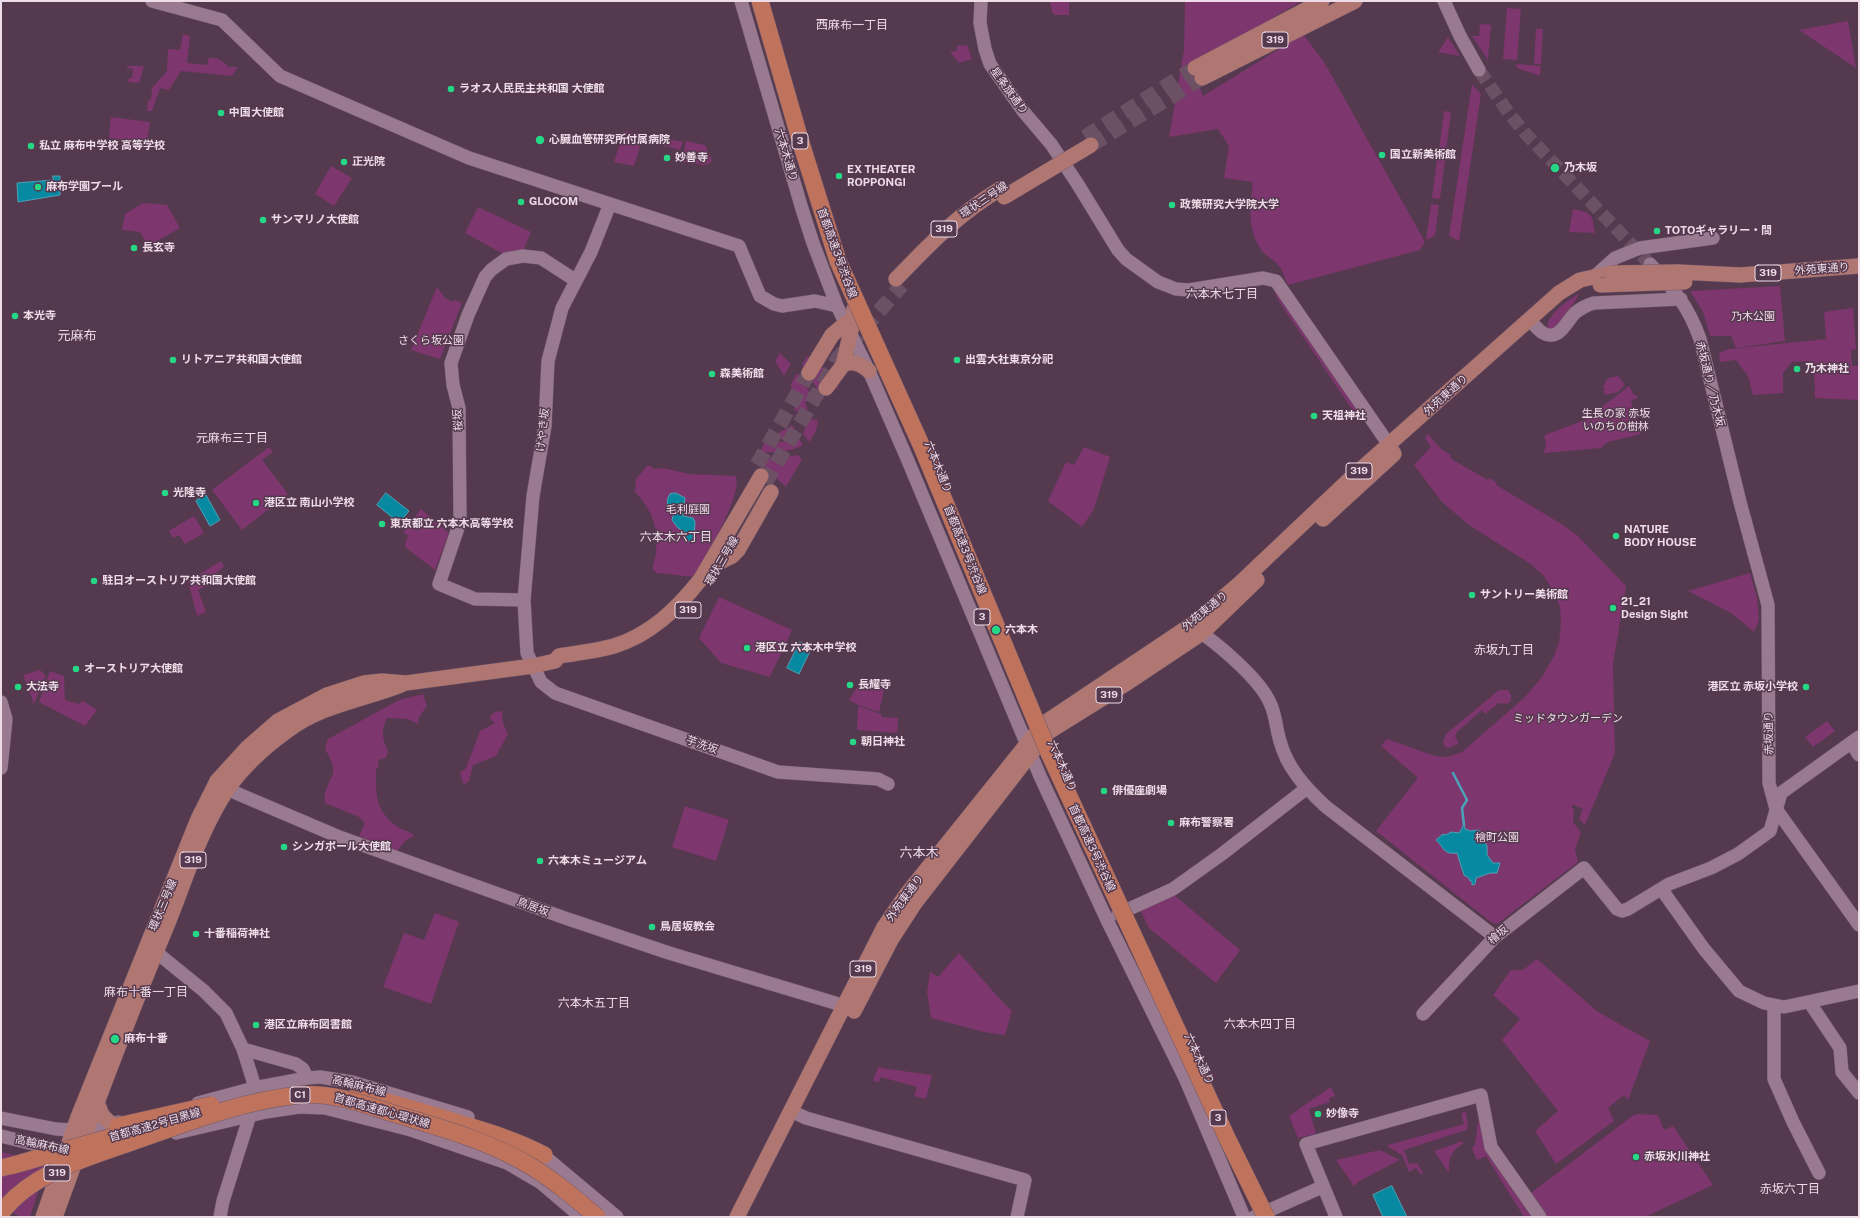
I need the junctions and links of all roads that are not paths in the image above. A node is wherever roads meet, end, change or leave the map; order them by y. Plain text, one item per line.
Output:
1 (152, 1) edge
2 (742, 1) edge
3 (750, 1) edge
4 (761, 1) edge
5 (767, 1) edge
6 (981, 1) edge
7 (1322, 1) edge
8 (1444, 1) edge
9 (1352, 2) edge
10 (1479, 70) tunnel mouth
11 (1088, 141) tunnel mouth
12 (610, 204) junction
13 (1713, 238) dead end
14 (1650, 264) tunnel mouth
15 (1859, 266) edge
16 (1859, 273) edge
17 (1681, 277) junction
18 (575, 280) junction
19 (1597, 280) junction
20 (899, 282) tunnel mouth
21 (1681, 299) junction
22 (837, 306) junction
23 (851, 322) junction
24 (1532, 323) junction
25 (875, 330) junction
26 (843, 365) junction
27 (869, 371) junction
28 (809, 373) tunnel mouth
29 (826, 388) dead end
30 (1392, 449) junction
31 (1744, 516) joint
32 (524, 600) junction
33 (1196, 629) junction
34 (1008, 638) junction
35 (555, 661) junction
36 (533, 666) junction
37 (406, 683) junction
38 (1012, 694) junction
39 (1, 702) edge
40 (1037, 739) junction
41 (1855, 740) edge
42 (1859, 754) edge
43 (1, 768) edge
44 (888, 784) dead end
45 (229, 788) junction
46 (1307, 788) junction
47 (1776, 809) junction
48 (1089, 852) junction
49 (1086, 876) junction
50 (1662, 890) junction
51 (1123, 912) junction
52 (1859, 925) edge
53 (150, 934) junction
54 (1495, 937) junction
55 (156, 952) junction
56 (1859, 990) edge
57 (1810, 1003) junction
58 (845, 1006) junction
59 (1774, 1006) junction
60 (1423, 1014) dead end
61 (243, 1049) junction
62 (307, 1078) junction
63 (1184, 1078) junction
64 (262, 1091) junction
65 (1859, 1093) edge
66 (312, 1095) junction
67 (97, 1102) junction
68 (796, 1113) junction
69 (250, 1115) junction
70 (1, 1118) edge
71 (111, 1124) junction
72 (468, 1129) junction
73 (79, 1131) junction
74 (1, 1136) edge
75 (72, 1152) junction
76 (544, 1155) junction
77 (5, 1164) edge
78 (1819, 1173) dead end
79 (1322, 1187) junction
80 (577, 1195) dead end
81 (1, 1208) edge
82 (1, 1213) edge
83 (1270, 1214) edge
84 (43, 1217) edge
85 (55, 1217) edge
86 (220, 1217) edge
87 (581, 1217) edge
88 (597, 1217) edge
89 (617, 1217) edge
90 (737, 1217) edge
91 (747, 1217) edge
92 (1017, 1217) edge
93 (1244, 1217) edge
94 (1254, 1217) edge
95 (1336, 1217) edge
96 (1540, 1217) edge

1 - 12 street
2 - 22 street, 六本木通り
3 - 94 highway, 首都高速3号渋谷線 / 3
4 - 23 street
4 - 83 highway, 首都高速3号渋谷線 / 3, bridge
5 - 25 street, 六本木通り
6 - 30 street, 星条旗通り
7 - 9 main road, 319
8 - 10 street
11 - 20 main road, 環状三号線 / 319
12 - 18 street, けやき坂
12 - 22 street
13 - 19 street
14 - 21 street, 赤坂通り／乃木坂
15 - 17 main road, 外苑東通り / 319
16 - 17 main road, 外苑東通り / 319
17 - 19 main road, 外苑東通り / 319, bridge
17 - 19 main road, 外苑東通り / 319, bridge
18 - 32 street, けやき坂
18 - 32 street, 桜坂
19 - 24 main road, 外苑東通り / 319
21 - 24 street
21 - 31 street, 赤坂通り／乃木坂
22 - 23 street, 六本木通り
23 - 25 street
23 - 26 main road
23 - 27 street, 六本木通り
23 - 28 main road
24 - 30 main road, 外苑東通り / 319
25 - 34 street, 六本木通り
26 - 27 main road
26 - 29 main road
27 - 38 street, 六本木通り
30 - 33 main road, 外苑東通り / 319
31 - 47 street, 赤坂通り
32 - 36 street, けやき坂
33 - 40 main road, 外苑東通り / 319
33 - 46 street
34 - 38 street
34 - 40 street, 六本木通り
35 - 35 main road, 環状三号線 / 319
35 - 36 main road, 環状三号線 / 319
36 - 37 main road, 環状三号線 / 319
36 - 44 street, 芋洗坂
37 - 45 main road, 環状三号線 / 319
37 - 53 main road, 環状三号線 / 319
38 - 40 street, 六本木通り
39 - 43 street
40 - 48 street
40 - 49 street, 六本木通り
40 - 51 street, 六本木通り
40 - 58 main road, 外苑東通り / 319
40 - 68 main road, 外苑東通り / 319
41 - 42 street
41 - 47 street
45 - 55 main road, 環状三号線 / 319
45 - 58 street, 鳥居坂
46 - 51 street
46 - 54 street
47 - 50 street
47 - 52 street, 赤坂通り
48 - 49 street
48 - 51 street
49 - 63 street, 六本木通り
50 - 54 street, 檜坂
50 - 59 street
51 - 63 street
51 - 83 street, 六本木通り
53 - 55 street
53 - 73 main road, 環状三号線 / 319
54 - 60 street, 檜坂
55 - 61 street
55 - 67 main road, 環状三号線 / 319
56 - 57 street
57 - 59 street
57 - 65 street
58 - 68 main road, 外苑東通り / 319
59 - 78 street
61 - 62 street
61 - 64 street
62 - 64 street, 高輪麻布線
62 - 76 street, 高輪麻布線
63 - 93 street, 六本木通り
64 - 69 street
64 - 71 street, 高輪麻布線
64 - 72 highway, 首都高速都心環状線 / C1
64 - 77 highway, 首都高速2号目黒線, bridge
64 - 81 highway, 首都高速都心環状線 / C1, bridge
66 - 77 highway, 首都高速2号目黒線, bridge
66 - 82 highway, 首都高速都心環状線 / C1, bridge
66 - 88 highway, 首都高速都心環状線 / C1, bridge
67 - 71 main road
67 - 73 main road, 環状三号線 / 319
68 - 90 main road, 外苑東通り / 319
68 - 91 main road, 外苑東通り / 319
68 - 92 street
69 - 75 street, 高輪麻布線
69 - 86 street
69 - 87 street, 高輪麻布線
70 - 73 street, 高輪麻布線
71 - 73 street, 高輪麻布線
72 - 76 highway
72 - 80 highway, 首都高速都心環状線 / C1
73 - 75 main road, 環状三号線 / 319
74 - 75 street, 高輪麻布線
75 - 84 main road, 環状三号線 / 319
75 - 85 main road, 環状三号線 / 319
76 - 89 street, 高輪麻布線
79 - 83 street
79 - 95 street
79 - 96 street
83 - 94 street

